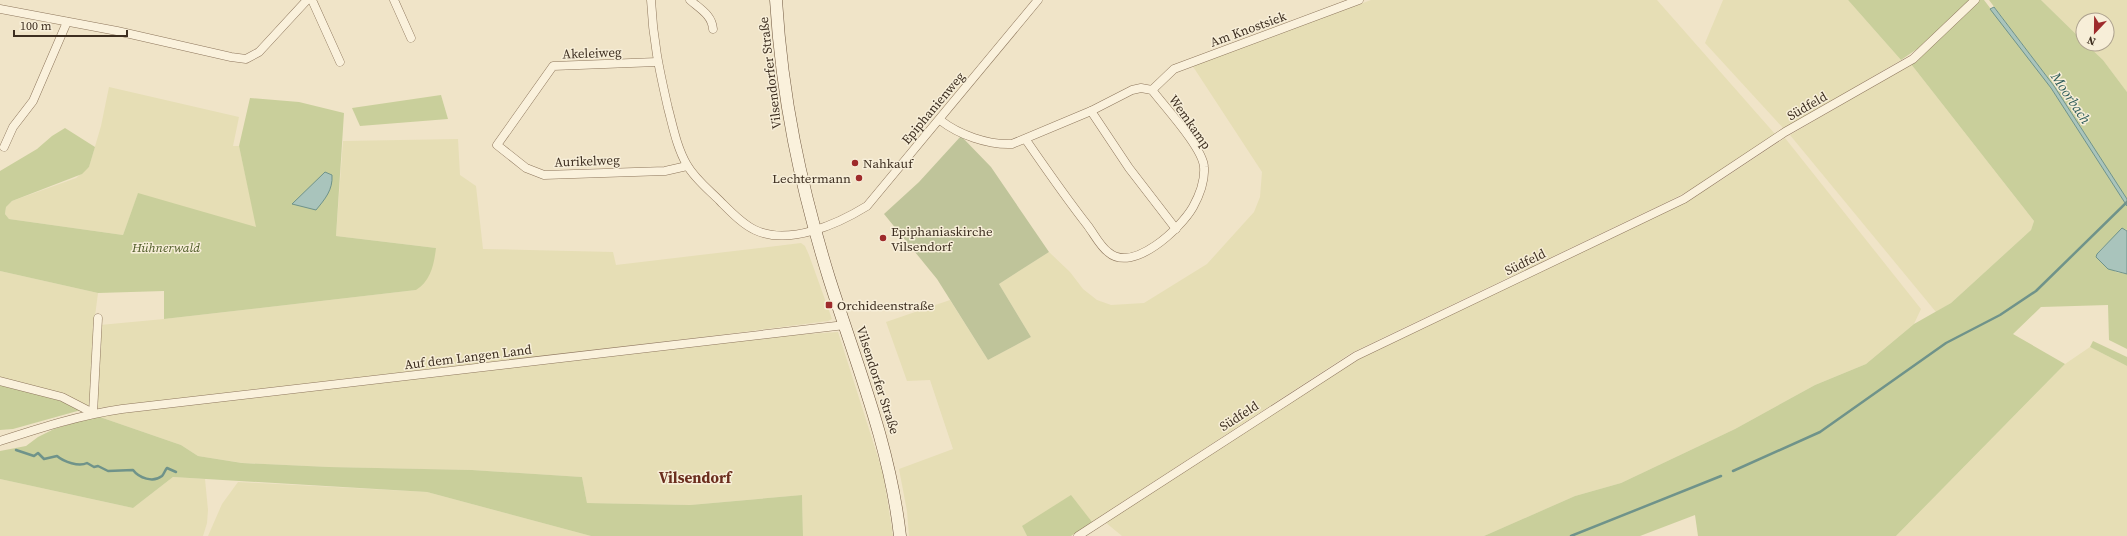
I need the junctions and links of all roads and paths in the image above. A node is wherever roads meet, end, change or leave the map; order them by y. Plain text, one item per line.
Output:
1 (307, 0) edge
2 (312, 0) edge
3 (394, 0) edge
4 (651, 0) edge
5 (690, 0) edge
6 (776, 0) edge
7 (1038, 0) edge
8 (1359, 0) edge
9 (1975, 0) edge
10 (0, 9) edge
11 (67, 22) junction
12 (712, 29) dead end
13 (411, 38) dead end
14 (340, 62) dead end
15 (656, 62) junction
16 (1152, 90) junction
17 (1091, 111) junction
18 (940, 120) junction
19 (1026, 140) junction
20 (497, 145) joint
21 (4, 147) dead end
22 (687, 166) junction
23 (815, 229) junction
24 (1176, 229) junction
25 (98, 318) dead end
26 (845, 325) junction
27 (0, 381) edge
28 (93, 413) junction
29 (0, 441) edge
30 (900, 536) edge
31 (1078, 536) edge

1 - 11 street
2 - 14 street
3 - 13 street
4 - 15 street
5 - 12 street
6 - 23 main road, Vilsendorfer Straße
7 - 18 street, Epiphanienweg
8 - 16 street, Am Knostsiek
9 - 31 street, Südfeld
10 - 11 street
11 - 21 street
15 - 20 street, Akeleiweg
15 - 22 street
16 - 17 street, Wemkamp
16 - 24 street, Wemkamp
17 - 19 street, Wemkamp
17 - 24 street
18 - 19 street, Wemkamp
18 - 23 street, Epiphanienweg
19 - 24 street, Wemkamp
20 - 22 street, Aurikelweg
22 - 23 street
23 - 26 main road, Vilsendorfer Straße
25 - 28 street
26 - 28 street, Auf dem Langen Land
26 - 30 main road, Vilsendorfer Straße
27 - 28 street
28 - 29 street, Auf dem Langen Land

